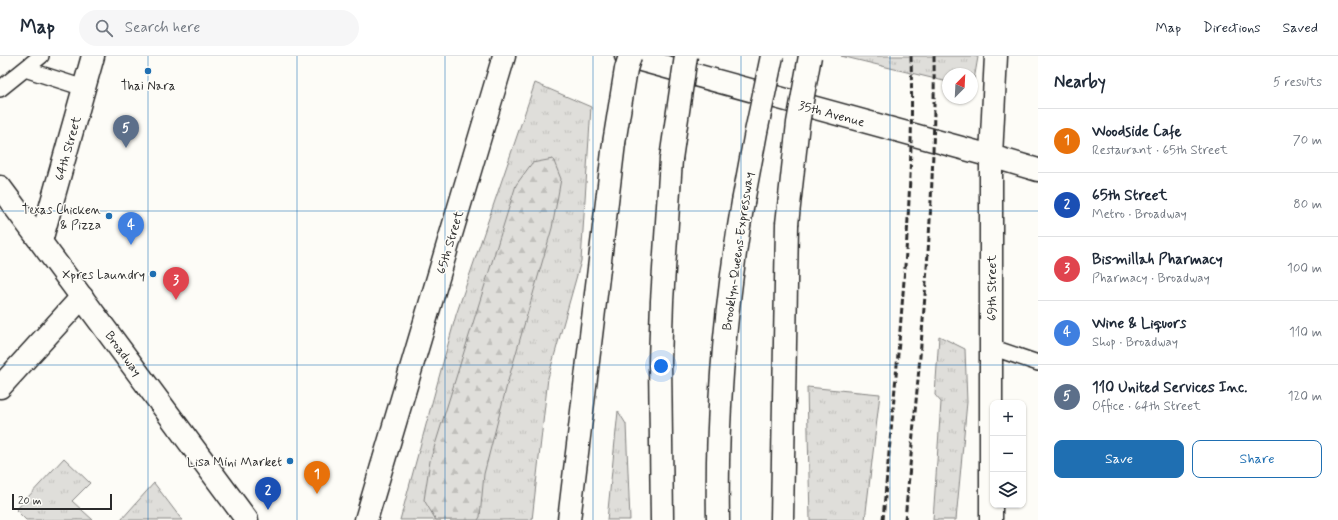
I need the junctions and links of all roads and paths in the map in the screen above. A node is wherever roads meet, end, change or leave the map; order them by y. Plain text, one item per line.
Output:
1 (93, 56) edge
2 (504, 56) edge
3 (626, 56) edge
4 (630, 56) edge
5 (686, 56) edge
6 (772, 56) edge
7 (810, 56) edge
8 (996, 56) edge
9 (26, 64) edge
10 (84, 88) junction
11 (0, 89) edge
12 (991, 156) junction
13 (1038, 170) edge
14 (0, 187) edge
15 (41, 240) junction
16 (82, 297) junction
17 (991, 347) junction
18 (1038, 363) edge
19 (0, 387) edge
20 (571, 498) junction
21 (246, 520) edge
22 (366, 520) edge
23 (561, 520) edge
24 (569, 520) edge
25 (662, 520) edge
26 (718, 520) edge
27 (782, 520) edge
28 (991, 520) edge

1 - 10 main road, 64th Street
2 - 22 main road, 65th Street
3 - 12 main road, 35th Avenue
4 - 20 main road, bridge
5 - 25 main road, bridge
6 - 26 main road, Brooklyn-Queens Expressway, bridge
7 - 27 main road, bridge
8 - 12 main road, 69th Street
9 - 10 lane
9 - 11 lane
10 - 15 main road, 64th Street
12 - 13 main road, 35th Avenue
12 - 17 main road, 69th Street
14 - 15 main road, Broadway
15 - 16 main road, Broadway
16 - 19 main road
16 - 21 main road, Broadway
17 - 18 lane
17 - 28 main road, 69th Street
20 - 23 main road
20 - 24 main road

